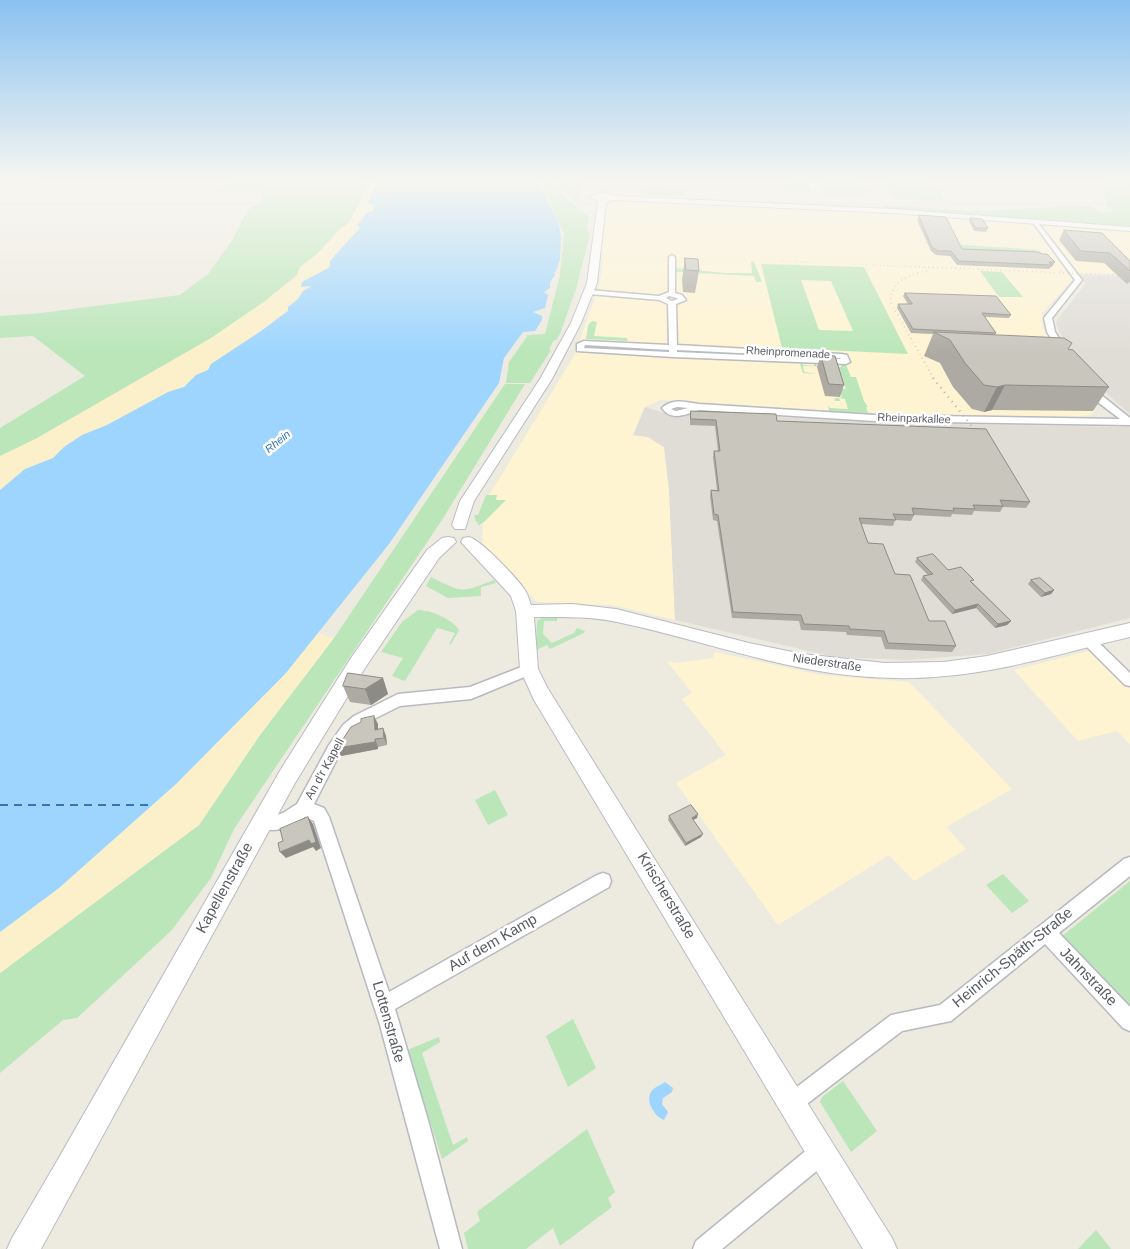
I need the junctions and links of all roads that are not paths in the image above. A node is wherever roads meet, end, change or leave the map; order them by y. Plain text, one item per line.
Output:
1 (597, 238) edge
2 (1048, 238) edge
3 (672, 258) dead end
4 (588, 294) junction
5 (672, 294) junction
6 (662, 298) junction
7 (672, 303) junction
8 (672, 351) junction
9 (1069, 358) edge
10 (1082, 379) edge
11 (1098, 398) junction
12 (698, 408) dead end
13 (1087, 421) junction
14 (1129, 422) edge
15 (459, 536) junction
16 (525, 611) junction
17 (1130, 630) edge
18 (1088, 640) junction
19 (529, 669) junction
20 (1130, 681) edge
21 (303, 809) junction
22 (262, 822) junction
23 (1130, 865) edge
24 (603, 881) dead end
25 (1046, 932) junction
26 (384, 1005) junction
27 (1130, 1021) edge
28 (792, 1104) junction
29 (822, 1152) junction
30 (23, 1249) edge
31 (451, 1249) edge
32 (704, 1249) edge
33 (881, 1249) edge

1 - 4 street
2 - 9 street
3 - 5 street
4 - 6 street
4 - 15 street
5 - 6 street
5 - 7 street
6 - 7 street
7 - 8 street
8 - 8 street, Rheinpromenade
8 - 8 street, Rheinpromenade
10 - 11 street
11 - 13 street
11 - 14 street
12 - 13 street, Rheinparkallee
13 - 14 street, Rheinparkallee
15 - 16 street, Krischerstraße
15 - 22 street, Kapellenstraße
16 - 18 street, Niederstraße
16 - 19 street, Krischerstraße
17 - 18 street, Niederstraße
18 - 20 street
19 - 21 street, An d'r Kapell
19 - 28 street, Krischerstraße
21 - 22 street, An d'r Kapell
21 - 26 street, Lottenstraße
22 - 30 street, Kapellenstraße
23 - 25 street, Heinrich-Späth-Straße
24 - 26 street, Auf dem Kamp
25 - 27 street, Jahnstraße
25 - 28 street, Heinrich-Späth-Straße
26 - 31 street, Lottenstraße
28 - 29 street, Krischerstraße
29 - 32 street
29 - 33 street, Krischerstraße

